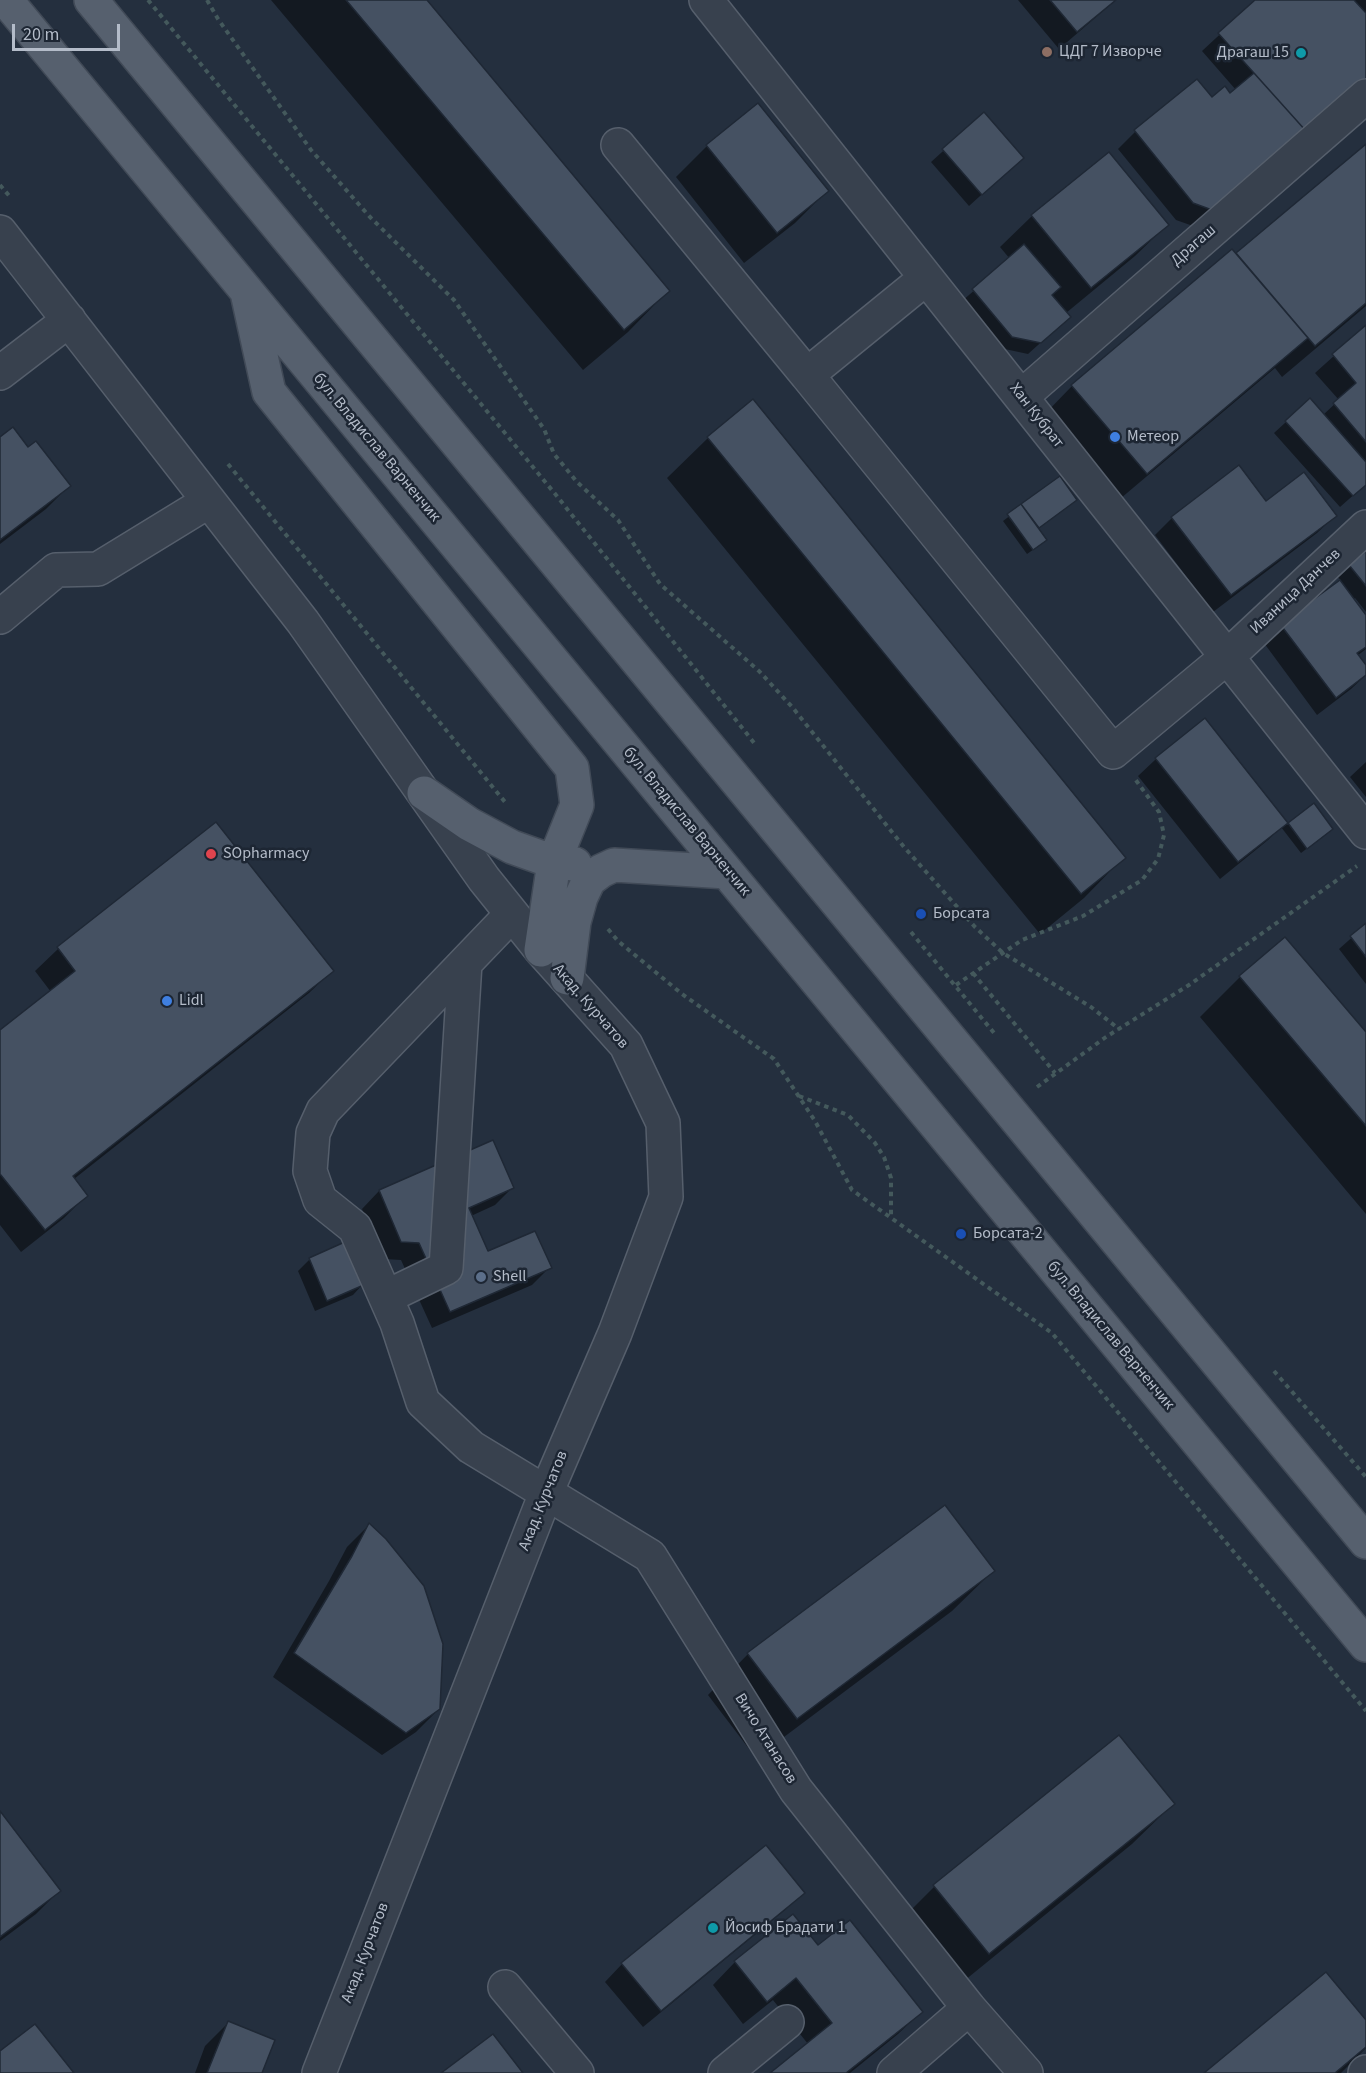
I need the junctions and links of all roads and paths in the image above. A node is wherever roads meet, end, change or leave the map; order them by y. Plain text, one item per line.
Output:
1 (6, 0) edge
2 (91, 0) edge
3 (148, 0) edge
4 (207, 0) edge
5 (706, 0) edge
6 (1366, 96) edge
7 (618, 145) dead end
8 (0, 185) edge
9 (15, 203) dead end
10 (0, 232) edge
11 (926, 278) junction
12 (247, 292) junction
13 (69, 320) junction
14 (0, 373) edge
15 (807, 375) junction
16 (1021, 397) junction
17 (228, 463) dead end
18 (209, 501) junction
19 (1366, 527) edge
20 (0, 617) edge
21 (1227, 657) junction
22 (1113, 752) junction
23 (762, 753) dead end
24 (424, 793) junction
25 (509, 807) dead end
26 (1366, 832) edge
27 (1366, 859) edge
28 (554, 862) junction
29 (614, 865) junction
30 (727, 872) junction
31 (582, 897) junction
32 (512, 914) junction
33 (910, 931) dead end
34 (541, 950) junction
35 (1003, 953) junction
36 (465, 963) junction
37 (972, 973) junction
38 (567, 978) junction
39 (957, 985) junction
40 (1119, 1029) junction
41 (1001, 1041) dead end
42 (1055, 1073) junction
43 (1030, 1078) dead end
44 (798, 1096) junction
45 (891, 1218) junction
46 (386, 1297) junction
47 (1272, 1368) dead end
48 (1366, 1477) edge
49 (546, 1493) junction
50 (1366, 1542) edge
51 (1366, 1645) edge
52 (1366, 1711) edge
53 (505, 1987) dead end
54 (969, 2008) junction
55 (787, 2022) dead end
56 (320, 2072) edge
57 (577, 2073) edge
58 (725, 2073) edge
59 (894, 2073) edge
60 (1026, 2073) edge

1 - 12 main road, бул. Владислав Варненчик
2 - 50 main road
3 - 23 path
4 - 35 path
5 - 11 street, Хан Кубрат
6 - 16 street, Драгаш
7 - 15 street
8 - 9 path
10 - 13 street, Акад. Курчатов
11 - 15 street
11 - 16 street, Хан Кубрат
12 - 28 main road
12 - 30 main road, бул. Владислав Варненчик
13 - 14 street
13 - 18 street, Акад. Курчатов
15 - 22 street
16 - 21 street, Хан Кубрат
17 - 25 path
18 - 20 street
18 - 24 street, Акад. Курчатов
19 - 21 street, Иваница Данчев
21 - 22 street, Иваница Данчев
21 - 26 street, Хан Кубрат
22 - 35 path
24 - 28 main road
24 - 32 street, Акад. Курчатов
27 - 40 path
28 - 29 main road
28 - 34 main road
29 - 30 main road
29 - 31 main road
30 - 51 main road, бул. Владислав Варненчик
31 - 38 main road
31 - 44 path
32 - 34 street, Акад. Курчатов
32 - 36 street, Вичо Атанасов
33 - 39 path
34 - 38 street, Акад. Курчатов
35 - 37 path
35 - 40 path
36 - 46 street
36 - 46 street, Вичо Атанасов
37 - 39 path
37 - 42 path
38 - 49 street, Акад. Курчатов
39 - 41 path
40 - 42 path
42 - 43 path
44 - 45 path
44 - 45 path
45 - 52 path
46 - 49 street, Вичо Атанасов
47 - 48 path
49 - 54 street, Вичо Атанасов
49 - 56 street, Акад. Курчатов
53 - 57 street
54 - 59 street
54 - 60 street, Вичо Атанасов
55 - 58 street

